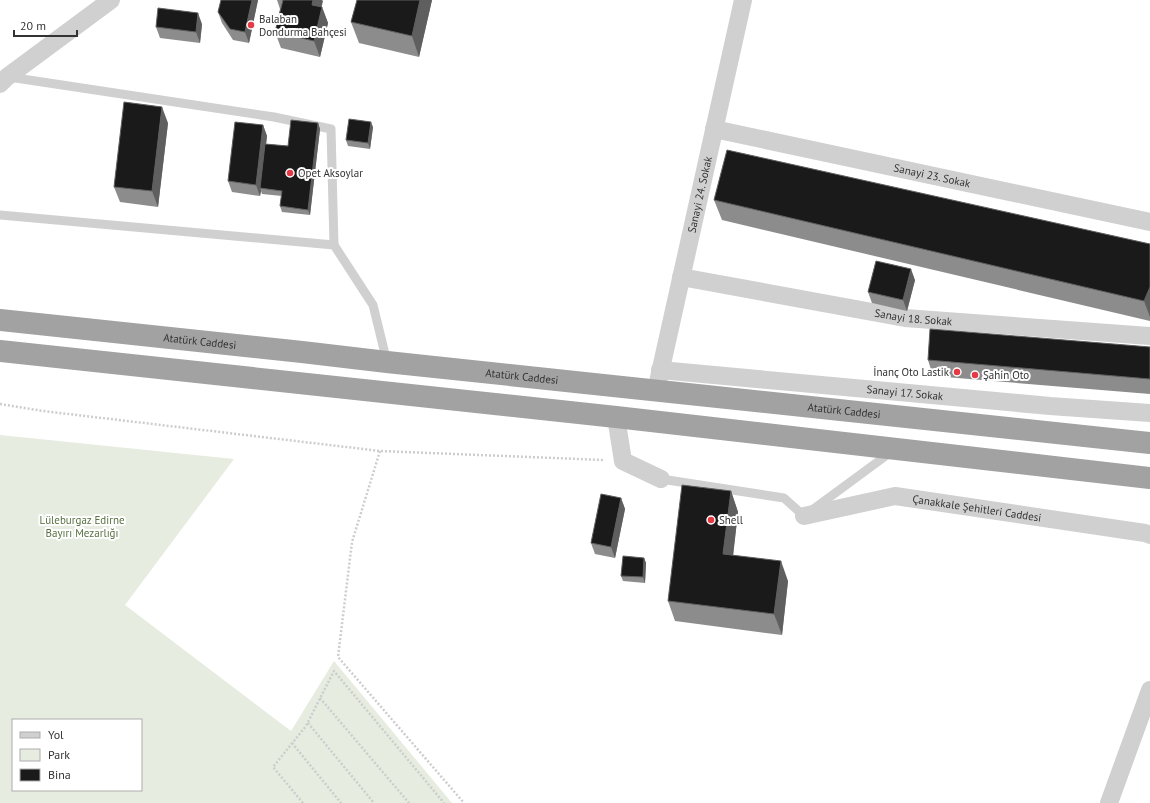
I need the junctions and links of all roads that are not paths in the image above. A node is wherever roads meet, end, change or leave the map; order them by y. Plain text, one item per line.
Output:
1 (111, 0) edge
2 (743, 0) edge
3 (3, 80) edge
4 (714, 129) junction
5 (0, 215) edge
6 (1150, 222) edge
7 (334, 245) junction
8 (681, 277) junction
9 (0, 320) edge
10 (1150, 336) edge
11 (0, 351) edge
12 (387, 362) junction
13 (658, 380) junction
14 (1150, 413) edge
15 (616, 417) junction
16 (1150, 443) edge
17 (895, 449) junction
18 (1150, 478) edge
19 (661, 479) joint
20 (804, 516) junction
21 (1150, 535) edge
22 (1150, 690) edge
23 (1109, 803) edge

1 - 3 street
2 - 4 street, Sanayi 24. Sokak
3 - 7 lane
4 - 6 street, Sanayi 23. Sokak
4 - 8 street, Sanayi 24. Sokak
5 - 7 lane
7 - 12 lane
8 - 10 street, Sanayi 18. Sokak
8 - 13 street, Sanayi 24. Sokak
9 - 12 highway, Atatürk Caddesi
11 - 15 highway
12 - 13 highway, Atatürk Caddesi
13 - 14 street, Sanayi 17. Sokak
13 - 16 highway, Atatürk Caddesi
15 - 17 highway
15 - 19 street
17 - 18 highway
17 - 20 lane
19 - 20 lane
20 - 21 street, Çanakkale Şehitleri Caddesi
22 - 23 street

